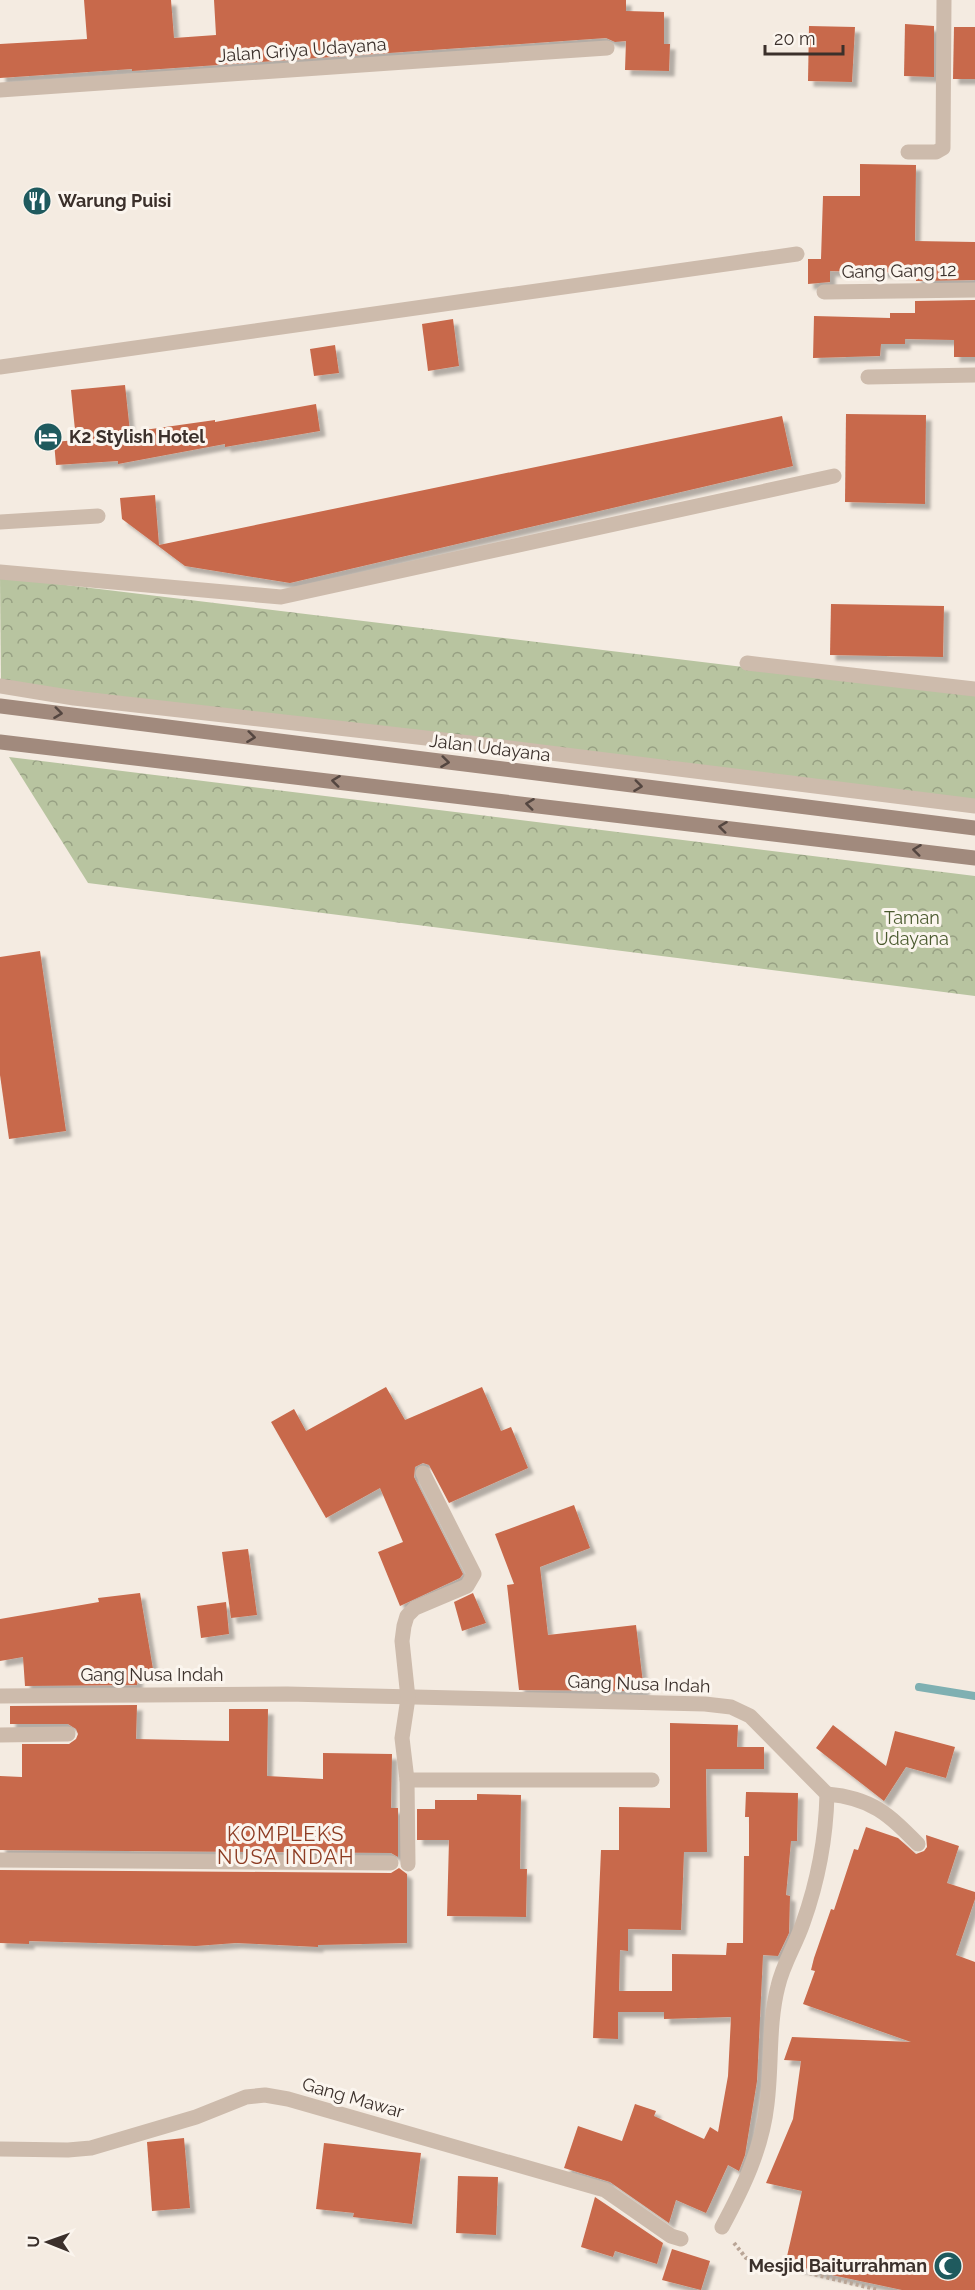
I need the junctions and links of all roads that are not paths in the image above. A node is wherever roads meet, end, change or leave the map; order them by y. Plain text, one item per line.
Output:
1 (944, 0) edge
2 (607, 48) dead end
3 (0, 90) edge
4 (908, 152) dead end
5 (797, 254) dead end
6 (975, 290) edge
7 (824, 292) dead end
8 (0, 368) edge
9 (975, 375) edge
10 (868, 377) dead end
11 (834, 476) dead end
12 (98, 516) dead end
13 (0, 522) edge
14 (0, 572) edge
15 (747, 663) dead end
16 (0, 686) edge
17 (975, 689) edge
18 (0, 706) edge
19 (0, 742) edge
20 (975, 806) edge
21 (975, 828) edge
22 (975, 858) edge
23 (423, 1473) dead end
24 (0, 1696) edge
25 (408, 1698) junction
26 (68, 1734) dead end
27 (0, 1735) edge
28 (407, 1780) junction
29 (652, 1780) dead end
30 (827, 1794) junction
31 (918, 1844) dead end
32 (0, 1860) edge
33 (391, 1863) dead end
34 (408, 1864) dead end
35 (0, 2149) edge
36 (723, 2227) road end
37 (681, 2239) dead end

1 - 4 street
2 - 3 street, Jalan Griya Udayana
5 - 8 street
6 - 7 street, Gang Gang 12
9 - 10 street
11 - 14 street
12 - 13 street
15 - 17 street
16 - 20 street
18 -> 21 main road, Jalan Udayana
22 -> 19 main road
23 - 25 street
24 - 25 street, Gang Nusa Indah
25 - 28 street
25 - 30 street, Gang Nusa Indah
26 - 27 street
28 - 29 street
28 - 34 street
30 - 31 street
30 - 36 street
32 - 33 street
35 - 37 street, Gang Mawar

